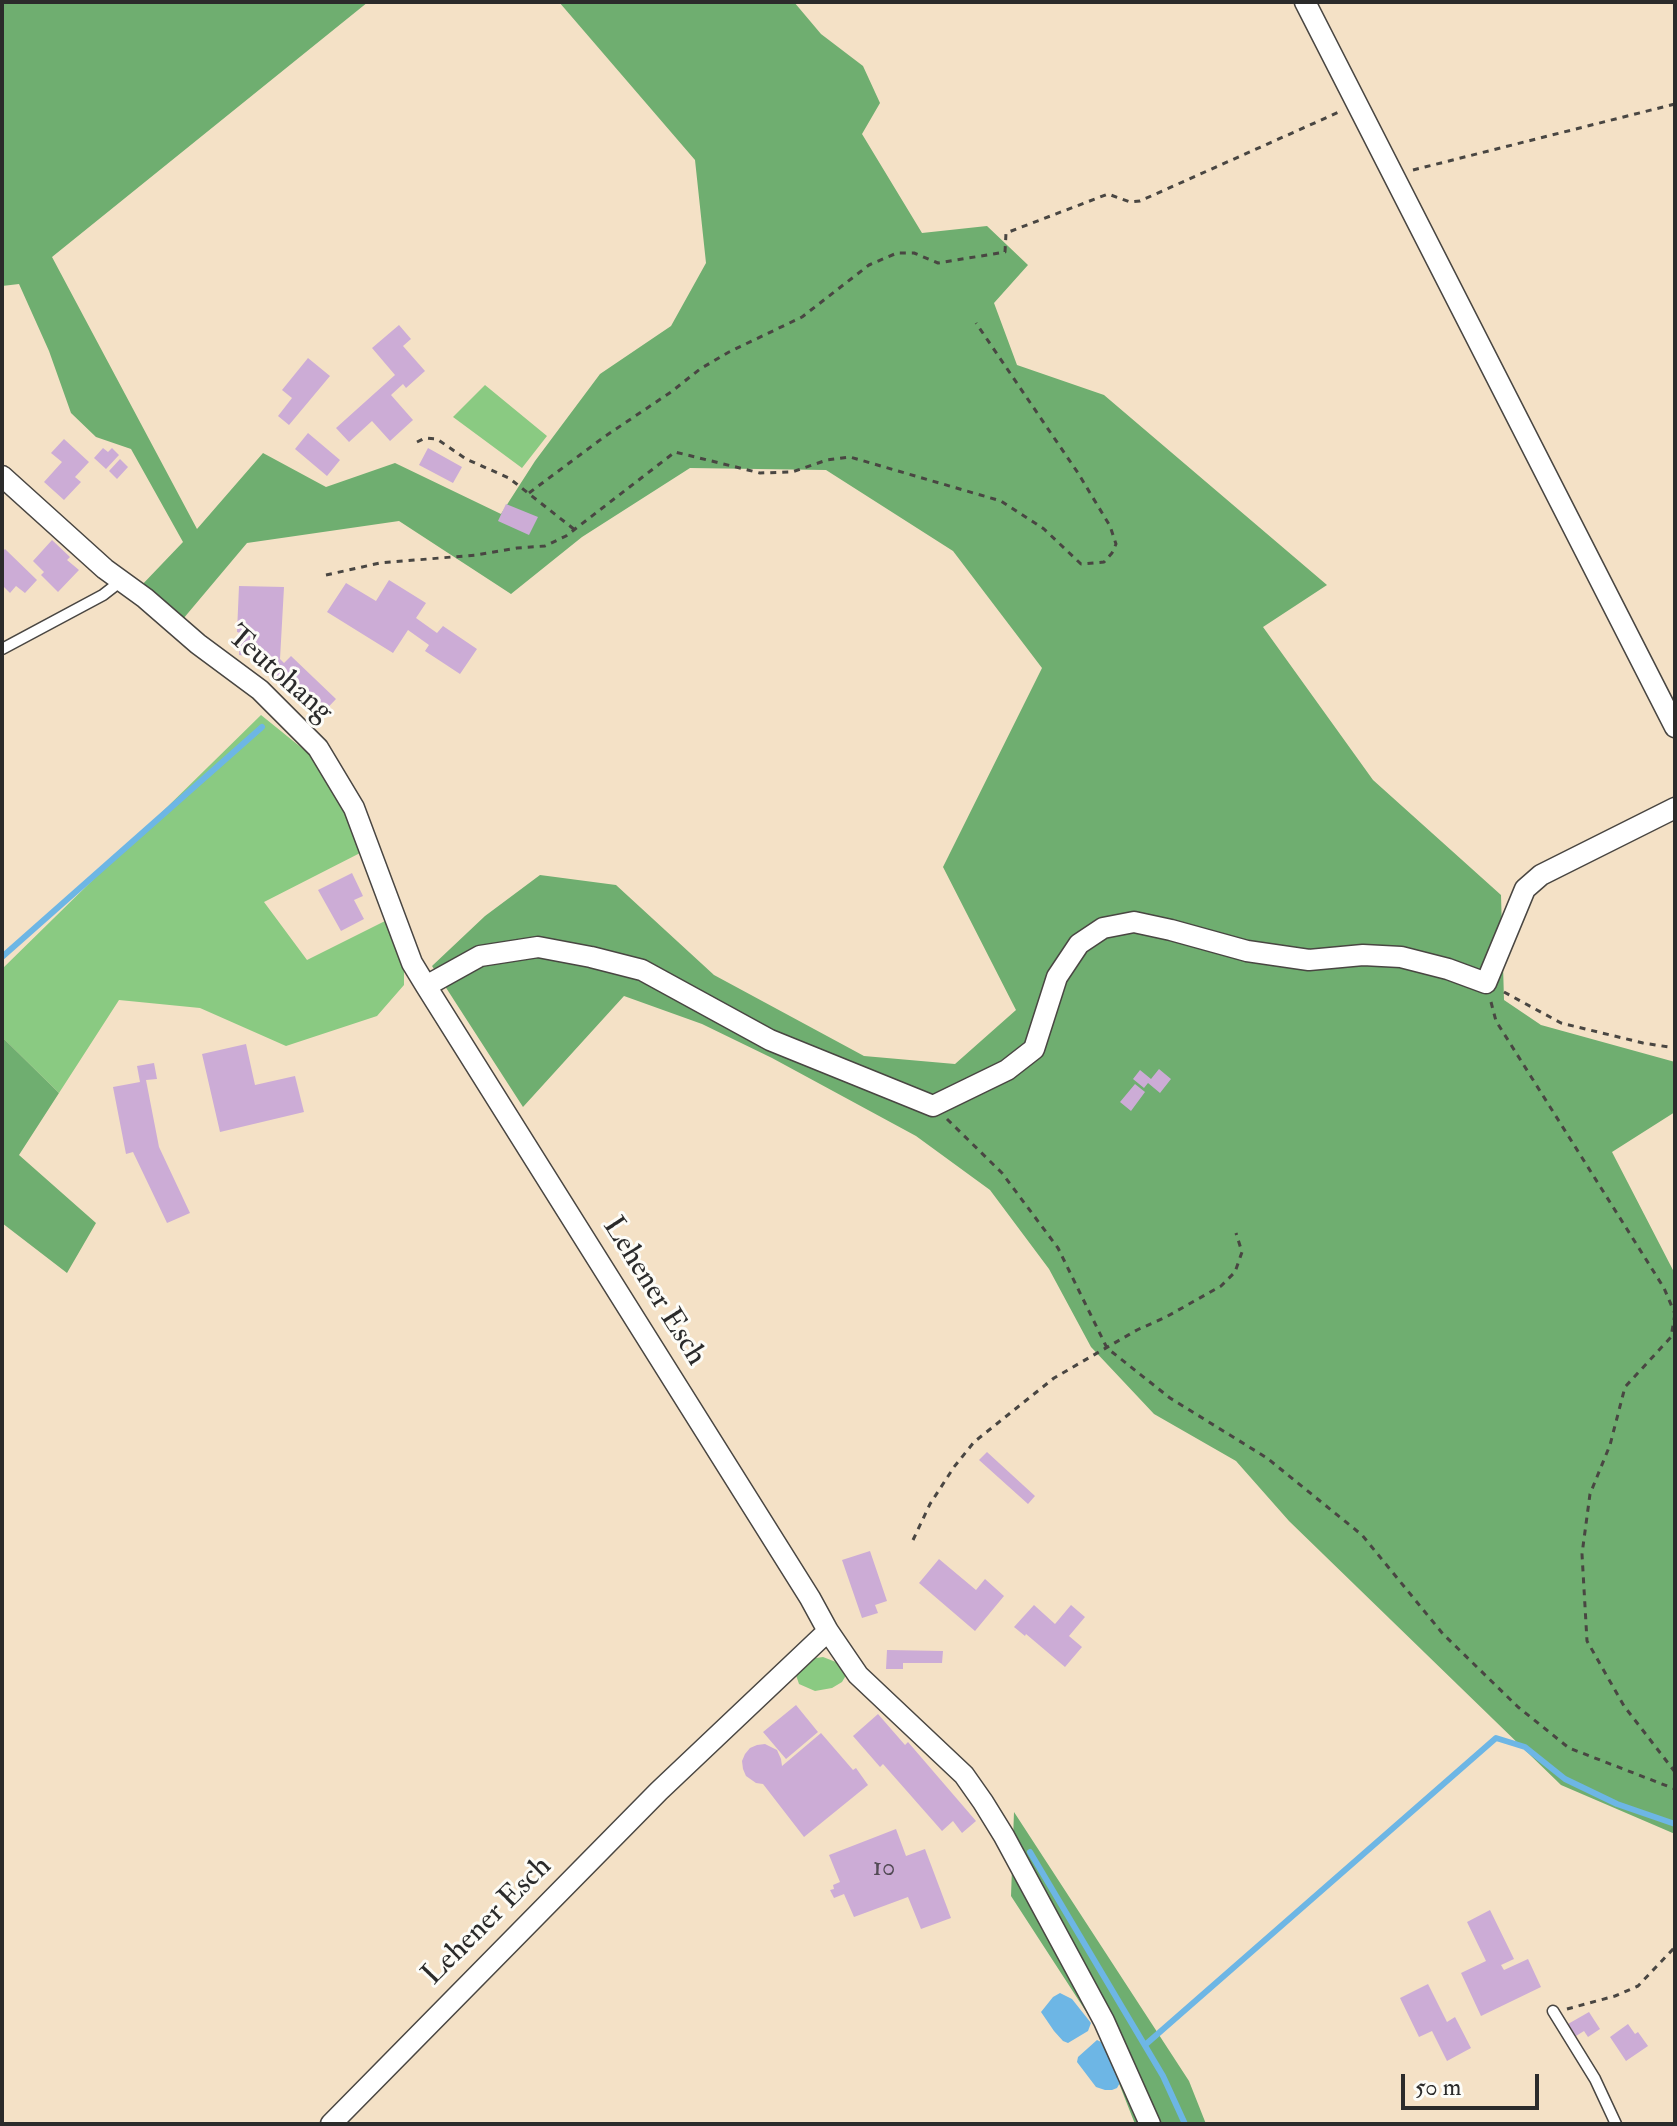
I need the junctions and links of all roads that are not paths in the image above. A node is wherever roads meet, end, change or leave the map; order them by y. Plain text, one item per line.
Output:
1 (1305, 2) edge
2 (2, 476) edge
3 (121, 581) junction
4 (2, 649) edge
5 (1675, 727) edge
6 (1675, 808) edge
7 (426, 986) junction
8 (828, 1631) junction
9 (1553, 2011) road end
10 (331, 2124) edge
11 (1150, 2124) edge
12 (1616, 2124) edge

1 - 5 street
2 - 3 street, Teutohang
3 - 4 lane
3 - 7 street, Teutohang
6 - 7 street
7 - 8 street, Lehener Esch
8 - 10 street, Lehener Esch
8 - 11 street, Lehener Esch
9 - 12 lane

